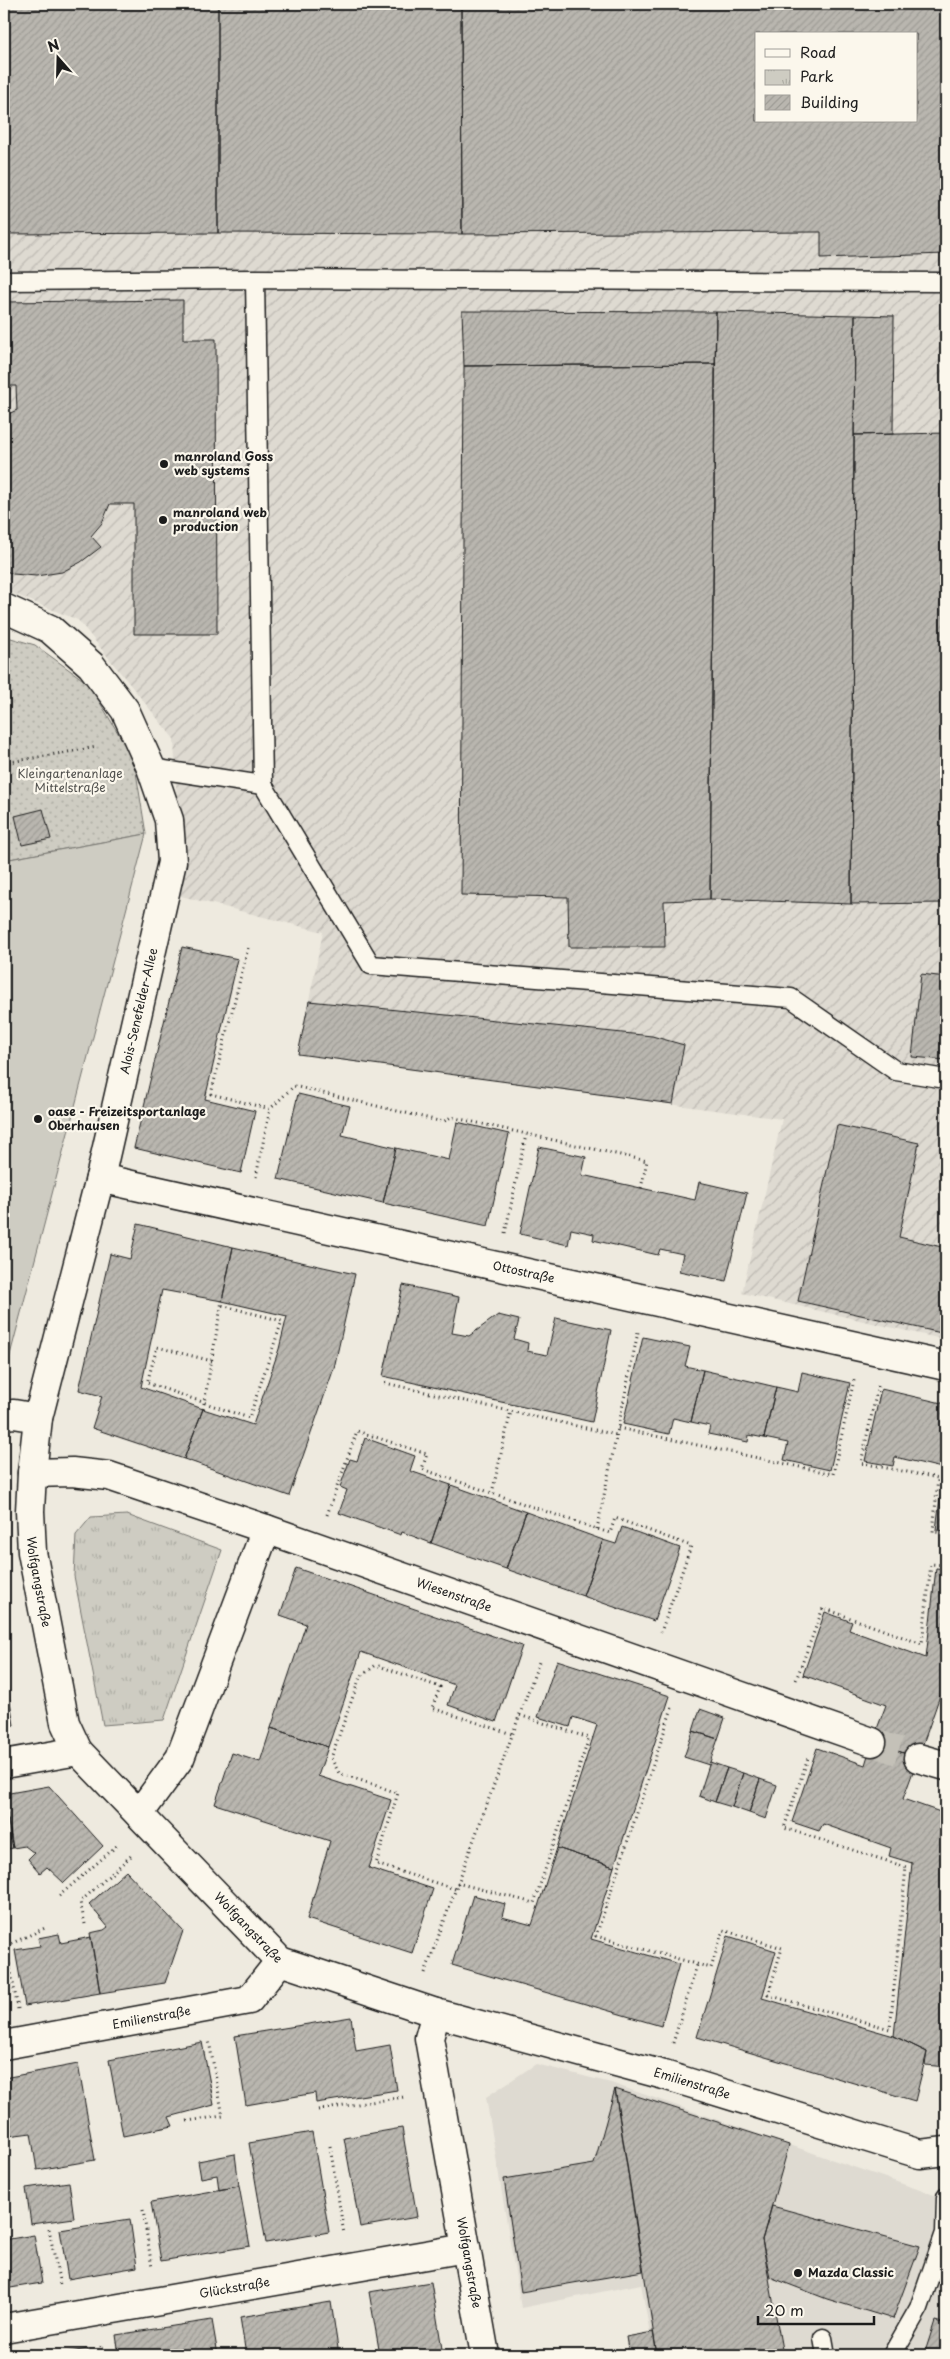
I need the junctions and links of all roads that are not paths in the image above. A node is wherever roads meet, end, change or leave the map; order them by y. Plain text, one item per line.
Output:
1 (255, 279) junction
2 (4, 281) edge
3 (940, 282) dead end
4 (4, 608) edge
5 (150, 768) junction
6 (263, 785) junction
7 (946, 1079) edge
8 (100, 1178) junction
9 (946, 1366) edge
10 (4, 1415) edge
11 (38, 1418) junction
12 (32, 1473) junction
13 (266, 1529) junction
14 (872, 1742) tunnel mouth
15 (78, 1751) junction
16 (918, 1758) tunnel mouth
17 (4, 1764) edge
18 (946, 1766) edge
19 (147, 1823) junction
20 (280, 1961) junction
21 (426, 2010) junction
22 (14, 2043) edge
23 (946, 2151) edge
24 (946, 2197) edge
25 (466, 2248) junction
26 (4, 2328) edge
27 (823, 2338) dead end
28 (485, 2355) edge
29 (826, 2355) edge
30 (892, 2355) edge

1 - 2 lane
1 - 3 lane
1 - 6 lane
4 - 5 street, Alois-Senefelder-Allee
5 - 6 lane
5 - 8 street, Alois-Senefelder-Allee
6 - 7 lane
8 - 9 street, Ottostraße
8 - 11 street, Alois-Senefelder-Allee
10 - 11 street
11 - 12 street, Alois-Senefelder-Allee
12 - 13 street, Wiesenstraße
12 - 15 street, Wolfgangstraße
13 - 14 street, Wiesenstraße
13 - 19 street
15 - 17 street
15 - 19 street, Wolfgangstraße
16 - 18 street
19 - 20 street, Wolfgangstraße
20 - 21 street, Wolfgangstraße
20 - 22 street, Emilienstraße
21 - 23 street, Emilienstraße
21 - 25 street, Wolfgangstraße
24 - 30 lane
25 - 26 street, Glückstraße
25 - 28 street, Wolfgangstraße
27 - 29 lane

